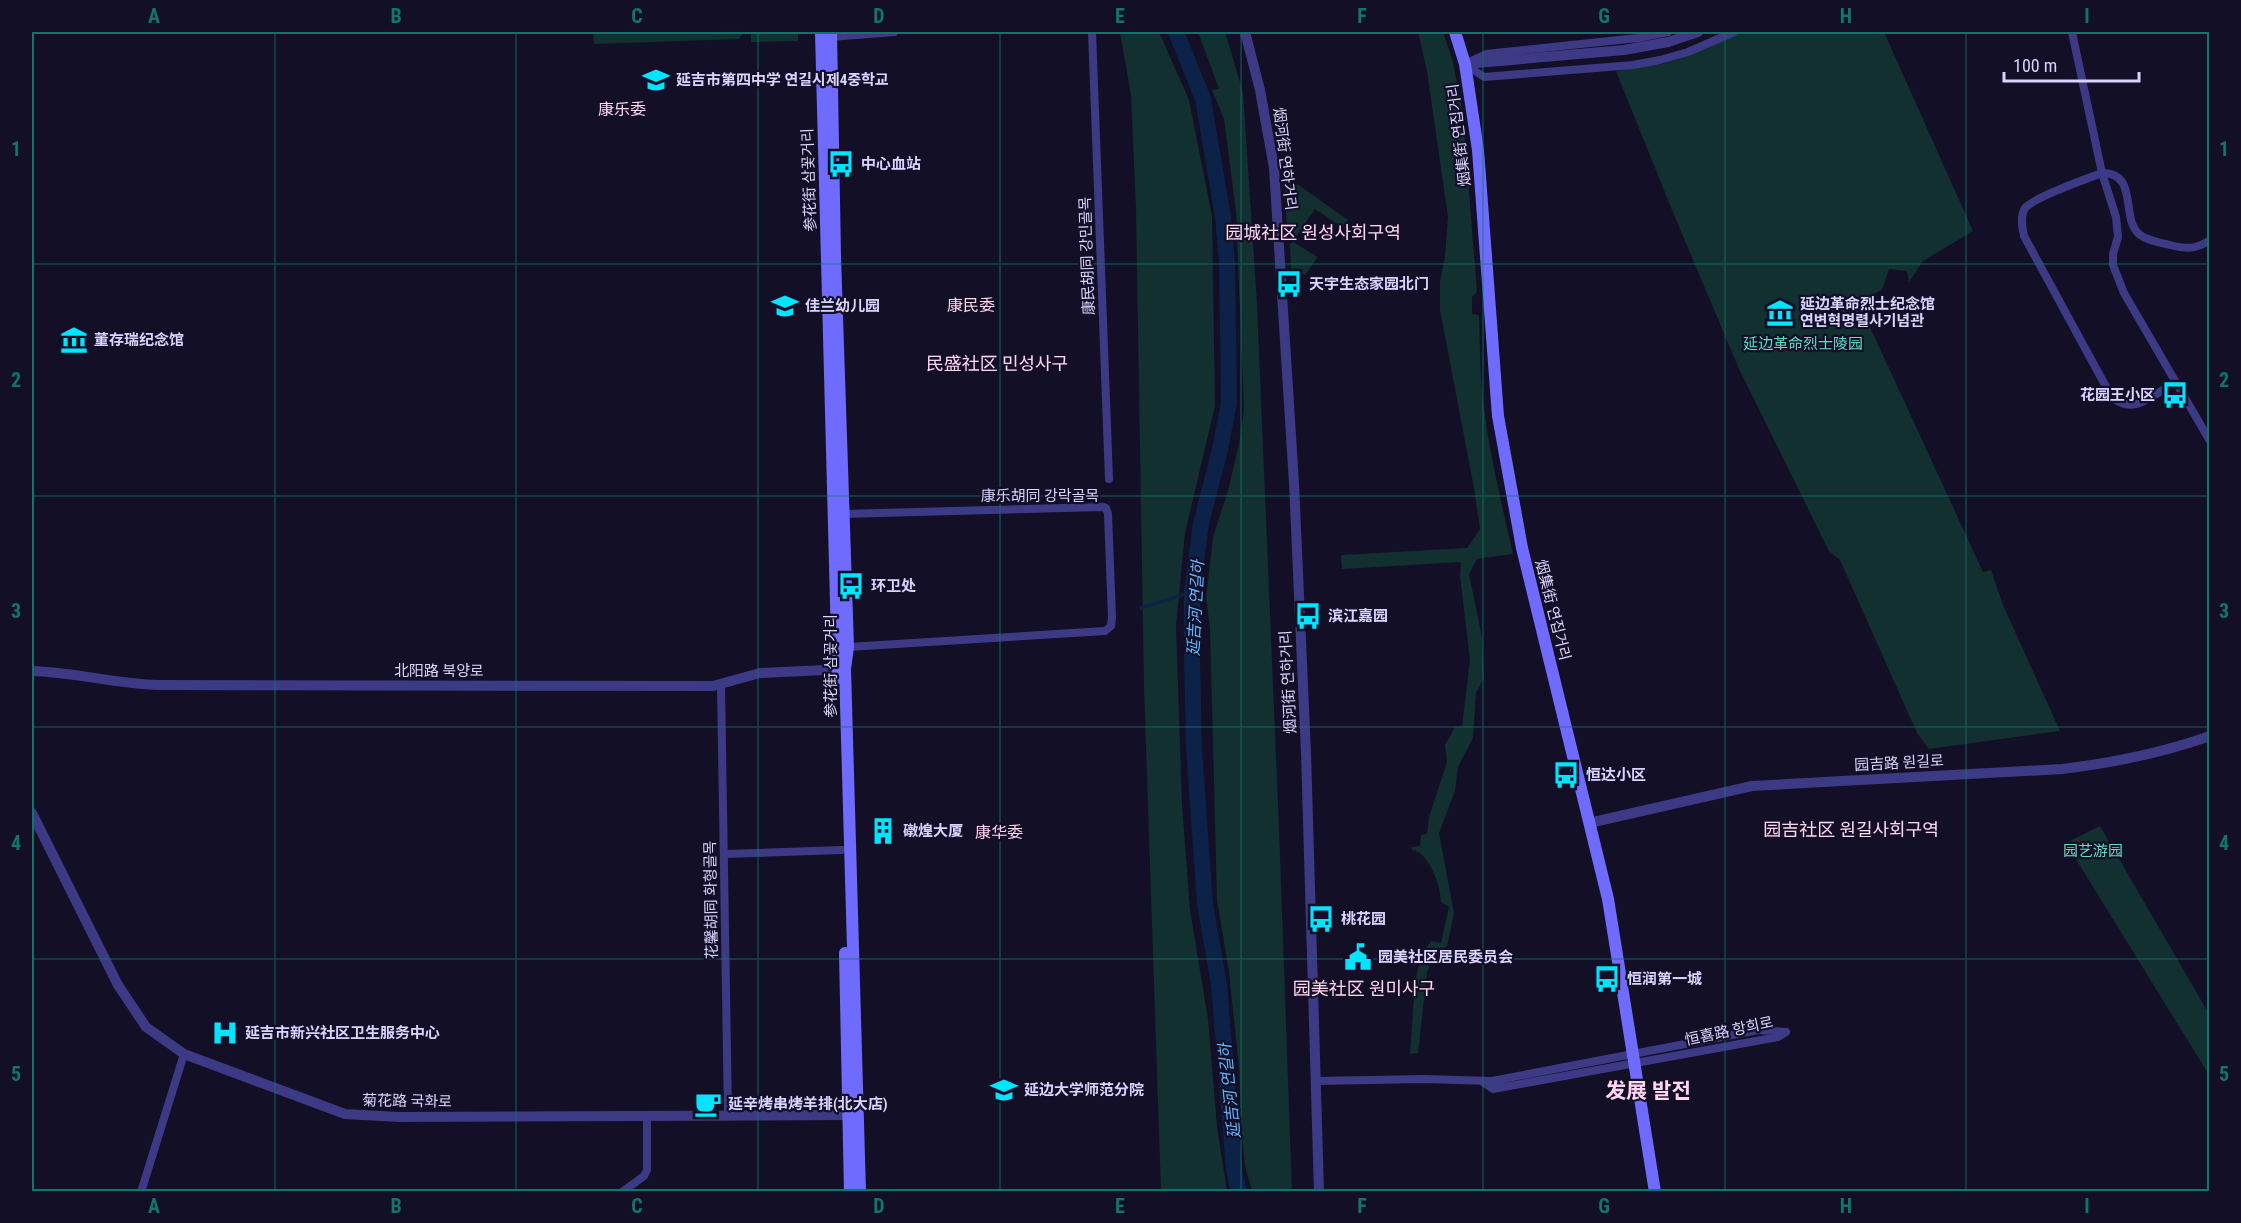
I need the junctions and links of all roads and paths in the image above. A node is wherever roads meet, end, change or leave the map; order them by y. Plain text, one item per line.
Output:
1 (894, 32) edge
2 (1092, 32) edge
3 (1245, 32) edge
4 (1455, 32) edge
5 (1668, 32) edge
6 (1698, 32) edge
7 (1734, 32) edge
8 (2072, 32) edge
9 (828, 33) edge
10 (1465, 64) junction
11 (2102, 173) junction
12 (2210, 240) edge
13 (2175, 382) junction
14 (2210, 441) edge
15 (1109, 479) dead end
16 (843, 514) junction
17 (848, 647) junction
18 (841, 669) junction
19 (32, 671) edge
20 (721, 685) junction
21 (2210, 736) edge
22 (32, 813) edge
23 (1589, 823) junction
24 (842, 850) junction
25 (724, 854) junction
26 (184, 1054) junction
27 (1633, 1059) junction
28 (1316, 1081) junction
29 (728, 1115) junction
30 (853, 1115) junction
31 (648, 1116) junction
32 (141, 1191) edge
33 (622, 1191) edge
34 (850, 1191) edge
35 (860, 1191) edge
36 (1319, 1191) edge
37 (1654, 1191) edge

1 - 9 street
2 - 15 street, 康民胡同 강민골목
3 - 28 street, 烟河街 연하거리
4 - 10 main road, 烟集街 연집거리
5 - 10 street
6 - 10 street
7 - 10 street
8 - 11 street
9 - 16 main road, 参花街 삼꽃거리
9 - 18 main road, 参花街 삼꽃거리
10 - 23 main road, 烟集街 연집거리
11 - 12 street
11 - 13 street
11 - 13 street
13 - 14 street
16 - 17 main road, 参花街 삼꽃거리
16 - 17 street, 康乐胡同 강락골목
17 - 18 main road, 参花街 삼꽃거리
18 - 20 street, 北阳路 북양로
18 - 24 main road, 参花街 삼꽃거리
18 - 30 main road, 参花街 삼꽃거리
19 - 20 street, 北阳路 북양로
20 - 25 street, 花馨胡同 화형골목
21 - 23 street, 园吉路 원길로
22 - 26 street, 菊花路 국화로
23 - 27 main road, 烟集街 연집거리
24 - 25 street
24 - 30 main road, 参花街 삼꽃거리
25 - 29 street, 花馨胡同 화형골목
26 - 31 street, 菊花路 국화로
26 - 32 street
27 - 27 street, 恒喜路 항희로
27 - 28 street, 恒喜路 항희로
27 - 37 main road, 烟集街 연집거리
28 - 36 street, 烟河街 연하거리
29 - 30 street, 菊花路 국화로
29 - 31 street, 菊花路 국화로
30 - 34 main road, 参花街 삼꽃거리
30 - 35 main road, 参花街 삼꽃거리
31 - 33 street

